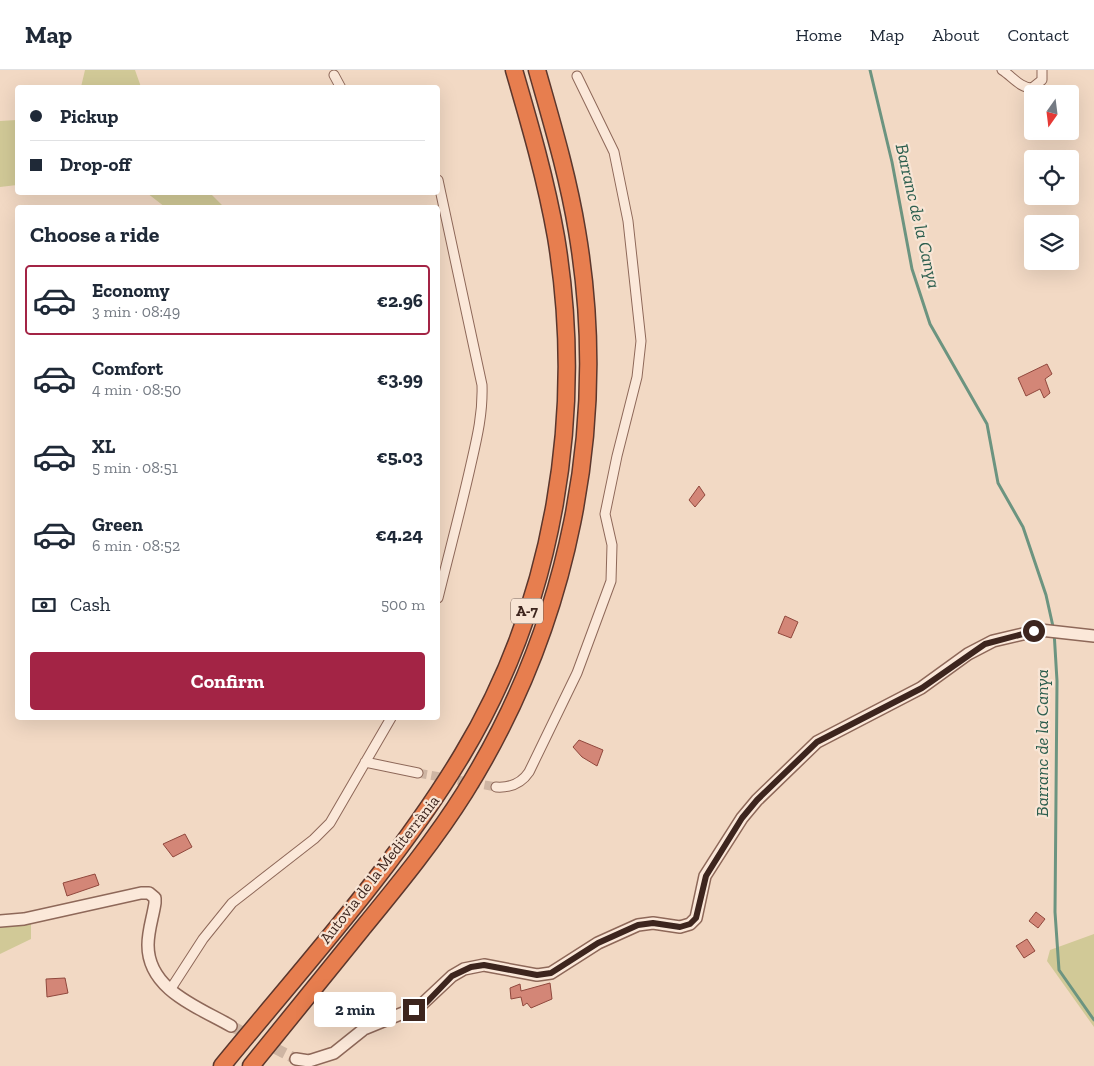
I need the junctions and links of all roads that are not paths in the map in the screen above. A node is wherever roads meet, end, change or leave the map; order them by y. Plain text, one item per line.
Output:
1 (514, 70) edge
2 (536, 70) edge
3 (1002, 70) edge
4 (1042, 70) edge
5 (334, 75) dead end
6 (577, 76) dead end
7 (339, 85) edge
8 (440, 189) edge
9 (440, 590) edge
10 (1094, 636) edge
11 (390, 720) edge
12 (365, 762) junction
13 (418, 773) tunnel mouth
14 (496, 787) tunnel mouth
15 (0, 921) edge
16 (170, 990) junction
17 (231, 1026) tunnel mouth
18 (296, 1059) tunnel mouth
19 (222, 1066) edge
20 (251, 1066) edge

1 - 19 highway, Autovia de la Mediterrània / A-7
2 - 20 highway, Autovia de la Mediterrània / A-7
3 - 4 street
5 - 7 street
6 - 14 street
8 - 9 street
10 - 18 street
11 - 12 street
12 - 13 street
12 - 16 street
15 - 16 street
16 - 17 street

